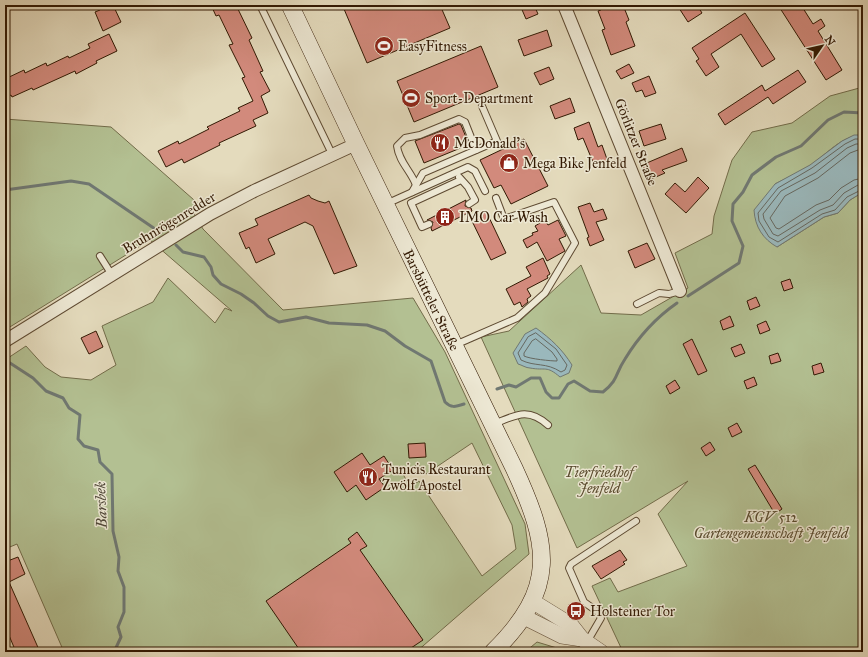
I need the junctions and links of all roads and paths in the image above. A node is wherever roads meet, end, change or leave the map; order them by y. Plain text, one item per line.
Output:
1 (260, 5) edge
2 (290, 5) edge
3 (564, 5) edge
4 (482, 106) dead end
5 (356, 144) junction
6 (476, 150) junction
7 (333, 156) junction
8 (456, 172) junction
9 (461, 180) junction
10 (416, 185) junction
11 (485, 191) dead end
12 (412, 192) junction
13 (496, 198) dead end
14 (469, 204) dead end
15 (385, 205) junction
16 (429, 224) dead end
17 (100, 256) dead end
18 (112, 275) junction
19 (680, 291) joint
20 (636, 304) dead end
21 (5, 341) edge
22 (453, 346) junction
23 (492, 424) junction
24 (548, 425) dead end
25 (636, 521) dead end
26 (532, 601) junction
27 (524, 617) junction
28 (585, 640) junction
29 (493, 652) edge
30 (601, 652) edge

1 - 7 lane
2 - 5 main road, Barsbütteler Straße
3 - 19 street, Görlitzer Straße
4 - 6 lane
5 - 7 street, Bruhnrögenredder
5 - 15 main road, Barsbütteler Straße
6 - 10 lane
6 - 10 lane
7 - 18 street, Bruhnrögenredder
8 - 9 lane
8 - 11 lane
8 - 12 lane
9 - 14 lane
9 - 16 lane
10 - 12 lane
12 - 15 lane
13 - 22 lane
15 - 22 main road, Barsbütteler Straße
17 - 18 lane
18 - 21 street, Bruhnrögenredder
19 - 20 lane
22 - 23 main road, Barsbütteler Straße
23 - 24 lane
23 - 26 main road, Barsbütteler Straße
25 - 28 lane
26 - 27 main road, Barsbütteler Straße
26 - 28 street
27 - 28 street
27 - 29 main road
28 - 30 street

